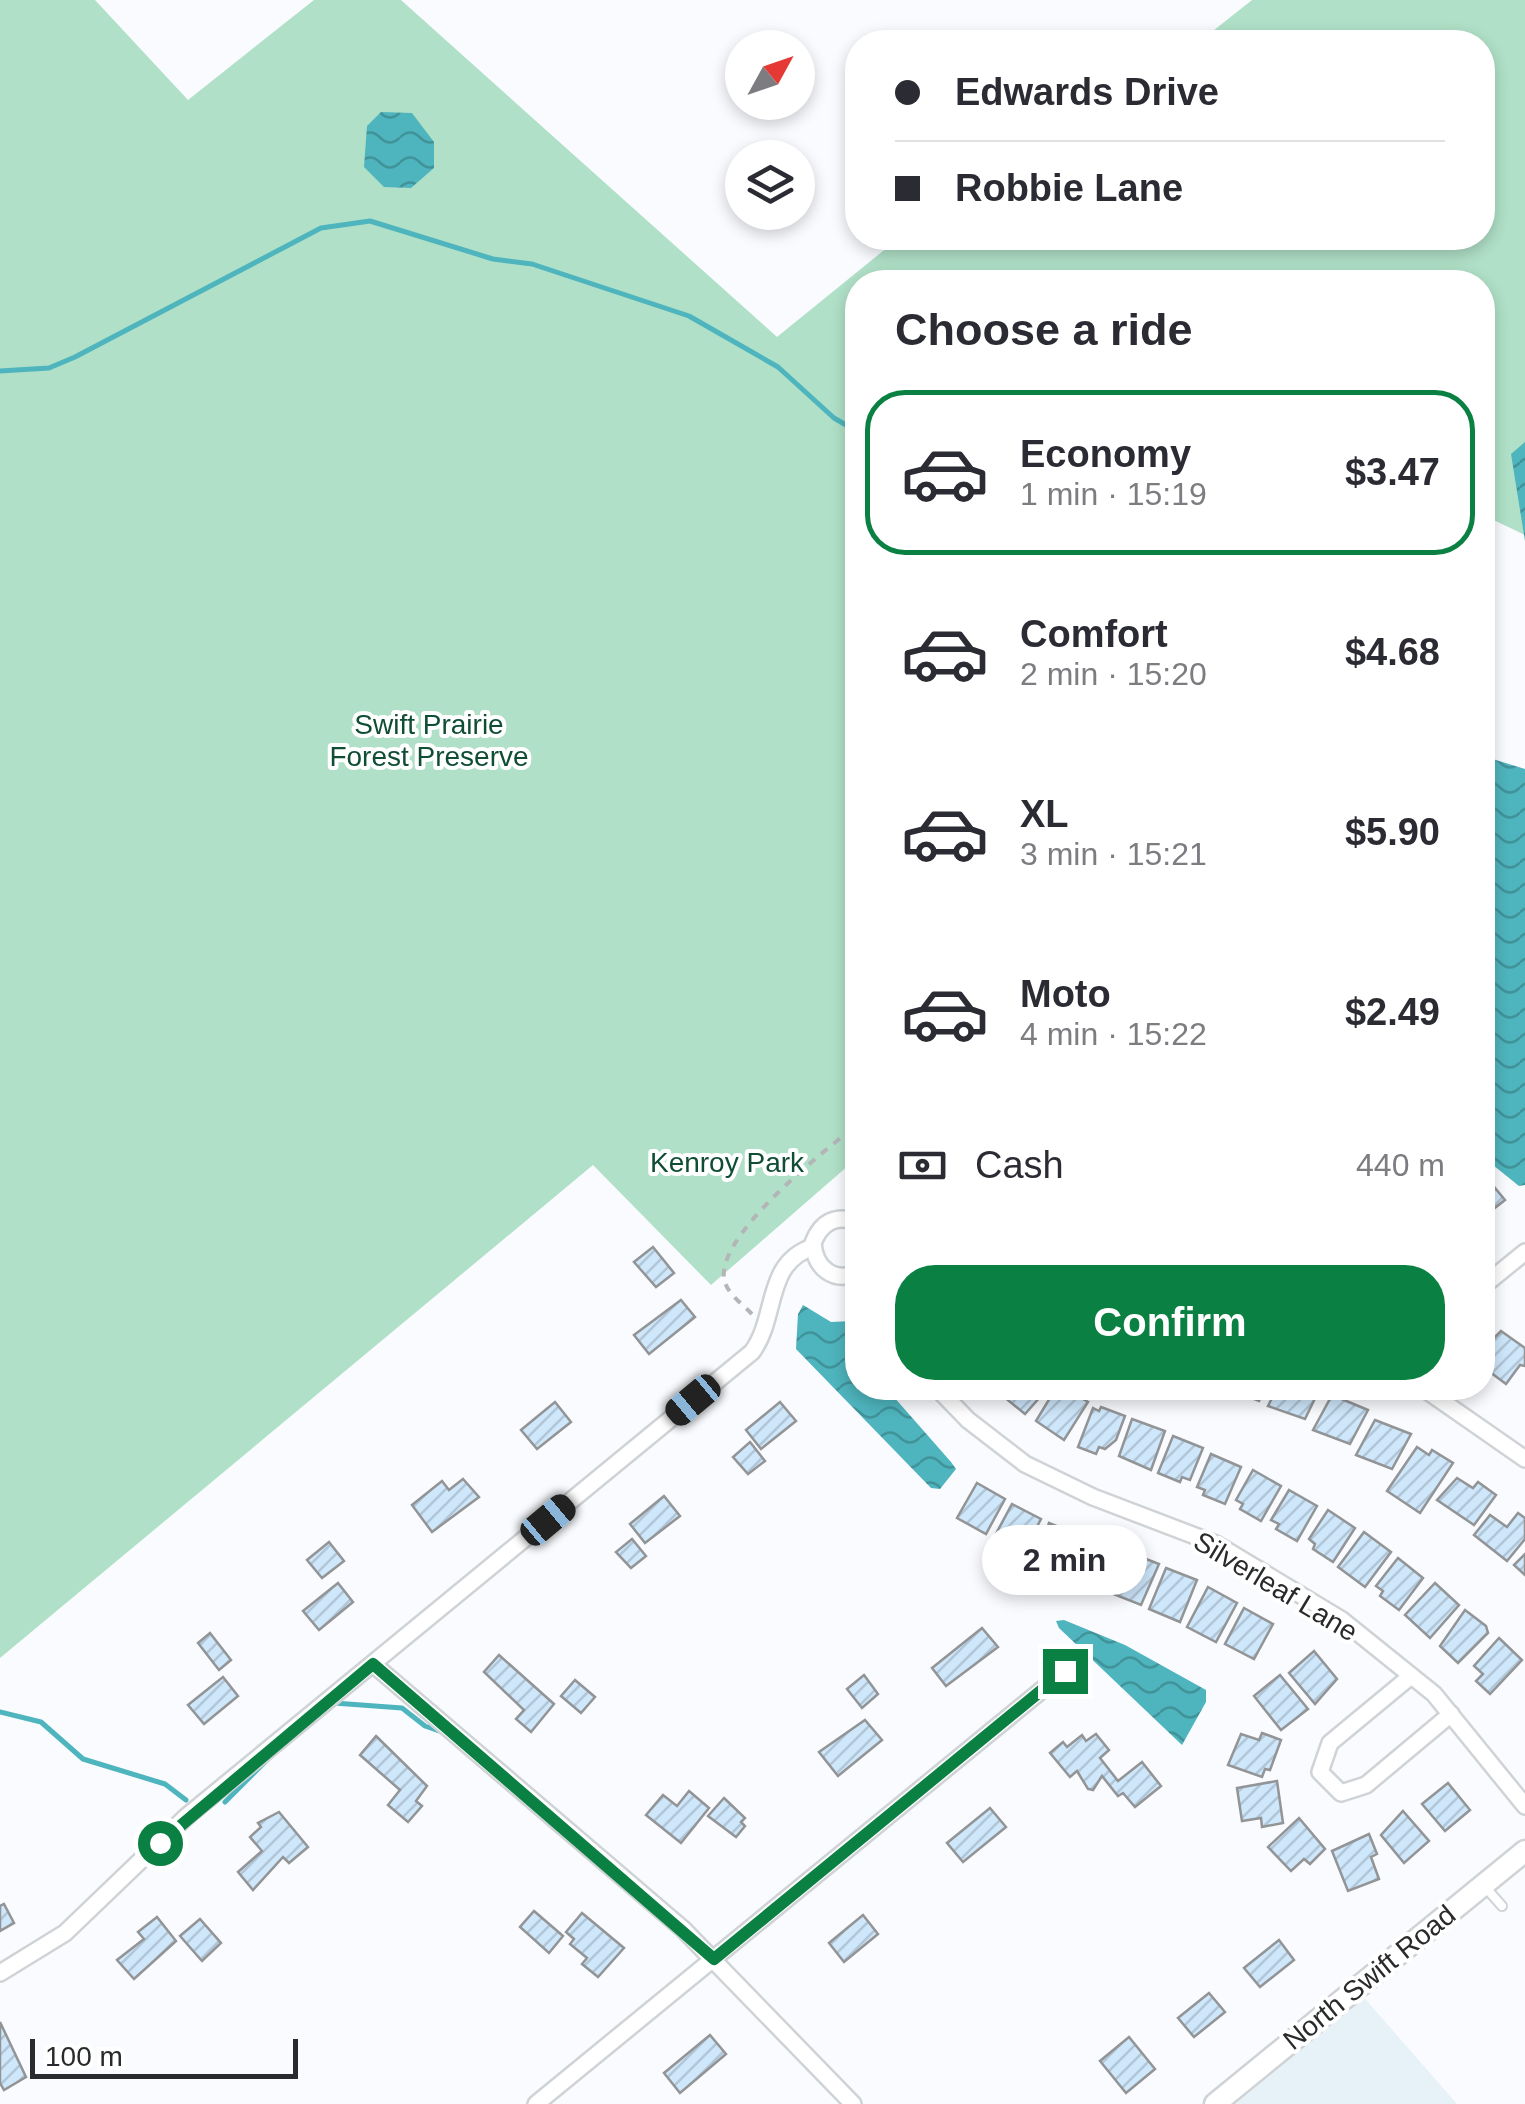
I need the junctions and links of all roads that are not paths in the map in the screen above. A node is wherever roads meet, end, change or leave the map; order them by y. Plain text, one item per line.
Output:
1 (845, 1220) edge
2 (814, 1247) junction
3 (1525, 1252) edge
4 (845, 1276) edge
5 (1495, 1276) edge
6 (949, 1400) edge
7 (1440, 1400) edge
8 (1525, 1459) edge
9 (373, 1664) junction
10 (1065, 1671) dead end
11 (1411, 1676) junction
12 (1451, 1714) junction
13 (1525, 1806) edge
14 (1525, 1851) edge
15 (1482, 1885) junction
16 (1502, 1906) dead end
17 (714, 1959) junction
18 (0, 1973) edge
19 (536, 2104) edge
20 (853, 2104) edge
21 (1215, 2104) edge

1 - 2 street
2 - 4 street
2 - 9 street
3 - 5 street
6 - 11 street, Silverleaf Lane
7 - 8 street
9 - 17 street
9 - 18 street
10 - 17 street
11 - 12 street, Silverleaf Lane
11 - 12 street
12 - 13 street, Silverleaf Lane
14 - 15 street, North Swift Road
15 - 16 lane
15 - 21 street, North Swift Road
17 - 19 street
17 - 20 street

